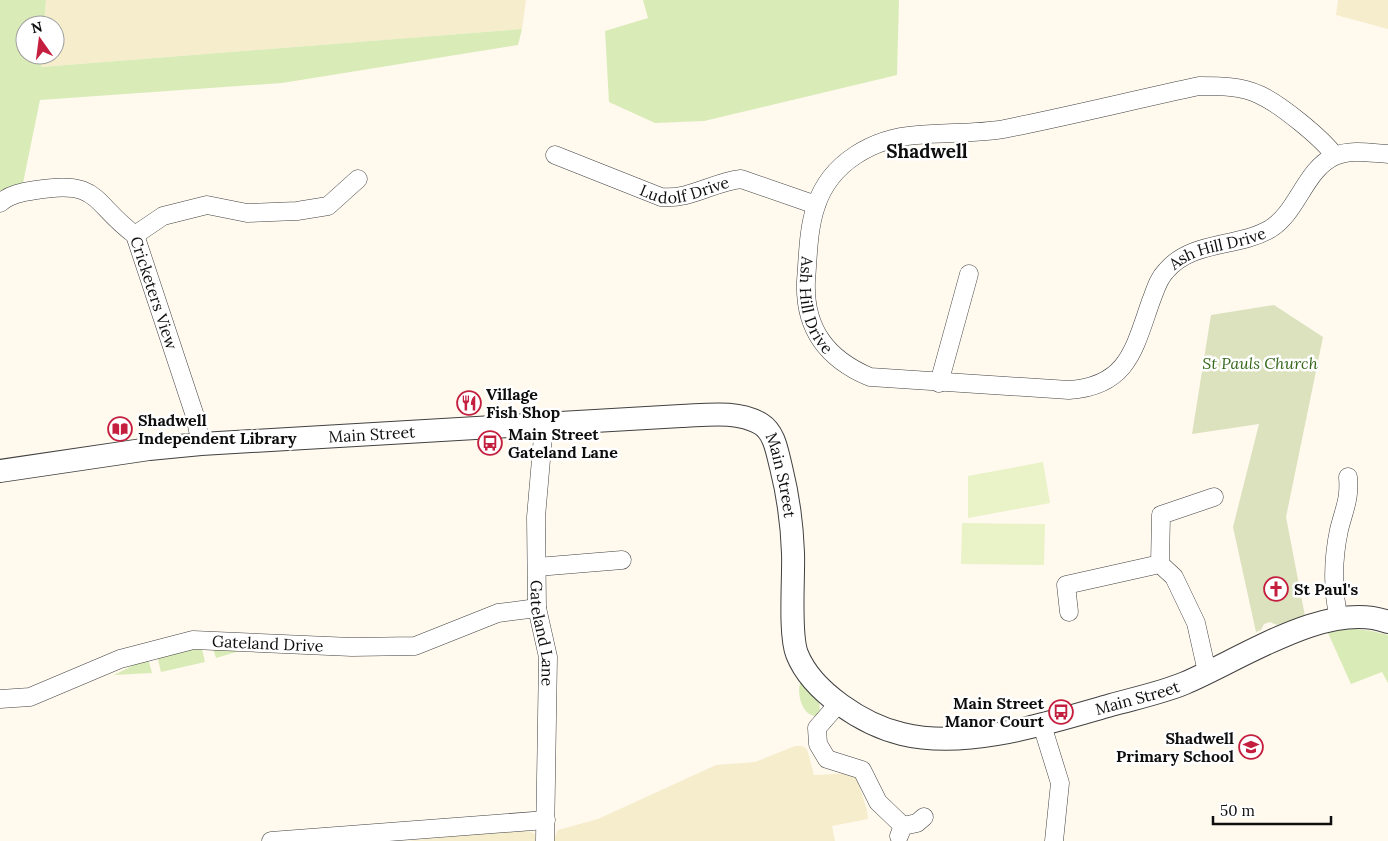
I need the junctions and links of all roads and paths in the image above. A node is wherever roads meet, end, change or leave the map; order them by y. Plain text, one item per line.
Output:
1 (1388, 154) edge
2 (555, 155) dead end
3 (1335, 156) junction
4 (358, 179) dead end
5 (0, 203) edge
6 (816, 206) junction
7 (135, 236) junction
8 (969, 274) dead end
9 (939, 383) junction
10 (544, 425) junction
11 (201, 444) junction
12 (0, 471) edge
13 (1348, 477) dead end
14 (1214, 497) dead end
15 (622, 560) dead end
16 (1160, 564) junction
17 (537, 567) junction
18 (537, 608) junction
19 (1069, 612) dead end
20 (1339, 618) junction
21 (1388, 622) edge
22 (1207, 672) junction
23 (0, 699) edge
24 (838, 704) junction
25 (1042, 725) junction
26 (924, 817) dead end
27 (546, 820) junction
28 (271, 841) edge
29 (545, 841) edge
30 (1054, 841) edge

1 - 3 street
2 - 6 street, Ludolf Drive
3 - 6 street, Ash Hill Drive
3 - 9 street, Ash Hill Drive
4 - 7 street
5 - 7 street, Cricketers View
6 - 9 street, Ash Hill Drive
7 - 11 street, Cricketers View
8 - 9 street
10 - 11 street, Main Street
10 - 17 street, Gateland Lane
10 - 24 street, Main Street
11 - 12 street, Main Street
13 - 20 street
14 - 16 street
15 - 17 street
16 - 19 street
16 - 22 street
17 - 18 street, Gateland Lane
18 - 23 street, Gateland Drive
18 - 27 street, Gateland Lane
20 - 21 street, Main Street
20 - 22 street, Main Street
22 - 25 street, Main Street
24 - 25 street, Main Street
24 - 26 street
25 - 30 street
27 - 28 street
27 - 29 street, Gateland Lane

